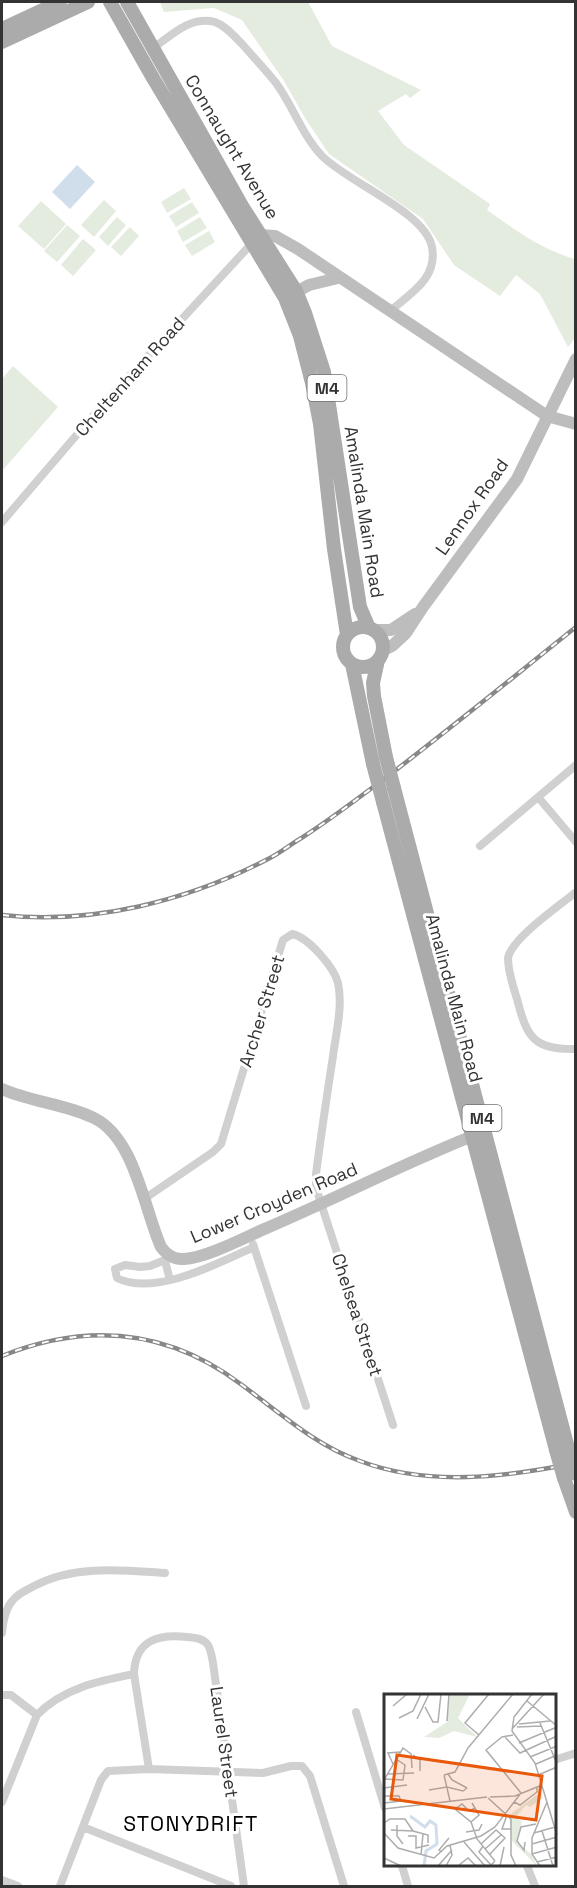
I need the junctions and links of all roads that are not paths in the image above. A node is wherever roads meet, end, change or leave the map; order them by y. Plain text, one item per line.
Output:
1 (60, 2) edge
2 (88, 2) edge
3 (110, 2) edge
4 (127, 2) edge
5 (2, 29) edge
6 (2, 42) edge
7 (147, 53) junction
8 (256, 239) junction
9 (338, 278) junction
10 (290, 295) junction
11 (390, 312) junction
12 (576, 359) edge
13 (572, 373) edge
14 (547, 416) junction
15 (576, 424) edge
16 (2, 522) edge
17 (423, 607) junction
18 (371, 629) junction
19 (347, 635) junction
20 (380, 655) junction
21 (352, 664) junction
22 (576, 765) edge
23 (538, 797) junction
24 (576, 842) edge
25 (480, 846) dead end
26 (576, 892) edge
27 (576, 1049) edge
28 (2, 1089) edge
29 (485, 1131) junction
30 (472, 1136) junction
31 (144, 1199) junction
32 (321, 1205) junction
33 (252, 1241) junction
34 (169, 1259) junction
35 (170, 1280) junction
36 (306, 1406) dead end
37 (393, 1425) dead end
38 (562, 1449) junction
39 (570, 1476) edge
40 (576, 1512) edge
41 (165, 1573) dead end
42 (2, 1633) edge
43 (134, 1674) junction
44 (2, 1695) edge
45 (356, 1712) dead end
46 (37, 1714) junction
47 (576, 1754) edge
48 (556, 1760) edge
49 (149, 1769) junction
50 (229, 1772) junction
51 (2, 1802) edge
52 (384, 1805) edge
53 (83, 1827) junction
54 (402, 1867) edge
55 (527, 1867) edge
56 (2, 1880) edge
57 (18, 1887) edge
58 (60, 1887) edge
59 (231, 1887) edge
60 (244, 1887) edge
61 (344, 1887) edge
62 (408, 1887) edge
63 (535, 1887) edge

1 - 5 main road
2 - 6 main road
3 - 7 main road, Connaught Avenue / M4
4 - 7 main road, Connaught Avenue / M4
7 - 8 main road, Connaught Avenue / M4
7 - 11 street
8 - 9 street, Connaught Avenue
8 - 10 main road, Amalinda Main Road / M4
8 - 16 street, Cheltenham Road
9 - 10 street
9 - 11 street, Connaught Avenue
10 - 18 main road, Amalinda Main Road / M4
10 - 19 main road, Amalinda Main Road / M4
11 - 14 street, Connaught Avenue
12 - 13 street, Lennox Road
13 - 14 street, Lennox Road
14 - 15 street, Connaught Avenue
14 - 17 street, Lennox Road
17 - 18 street, Lennox Road
17 - 20 street, Lennox Road
18 - 19 main road
18 - 20 main road, Amalinda Main Road / M4
19 - 21 main road, Amalinda Main Road / M4
20 - 21 main road
20 - 29 main road, Amalinda Main Road / M4, bridge
21 - 30 main road, Amalinda Main Road / M4, bridge
22 - 23 street
23 - 24 street
23 - 25 street
26 - 27 street
28 - 31 street
29 - 30 street, Lower Croyden Road
29 - 38 main road, Amalinda Main Road / M4
30 - 32 street, Lower Croyden Road
30 - 38 main road, Amalinda Main Road / M4
31 - 32 street, Archer Street
31 - 34 street
32 - 33 street, Lower Croyden Road
32 - 37 street, Chelsea Street
33 - 34 street, Lower Croyden Road
33 - 35 street, Lower Croyden Road
33 - 36 street
34 - 35 street
34 - 35 street, Lower Croyden Road
38 - 39 main road, Amalinda Main Road / M4, bridge
39 - 40 main road, Amalinda Main Road / M4
41 - 42 street
43 - 46 street
43 - 49 street
43 - 50 street, Laurel Street
44 - 46 street
45 - 52 street
46 - 51 street
47 - 48 street
49 - 50 street
49 - 53 street
50 - 60 street, Laurel Street
50 - 61 street
53 - 58 street
53 - 59 street
54 - 62 street
55 - 63 street
56 - 57 street

